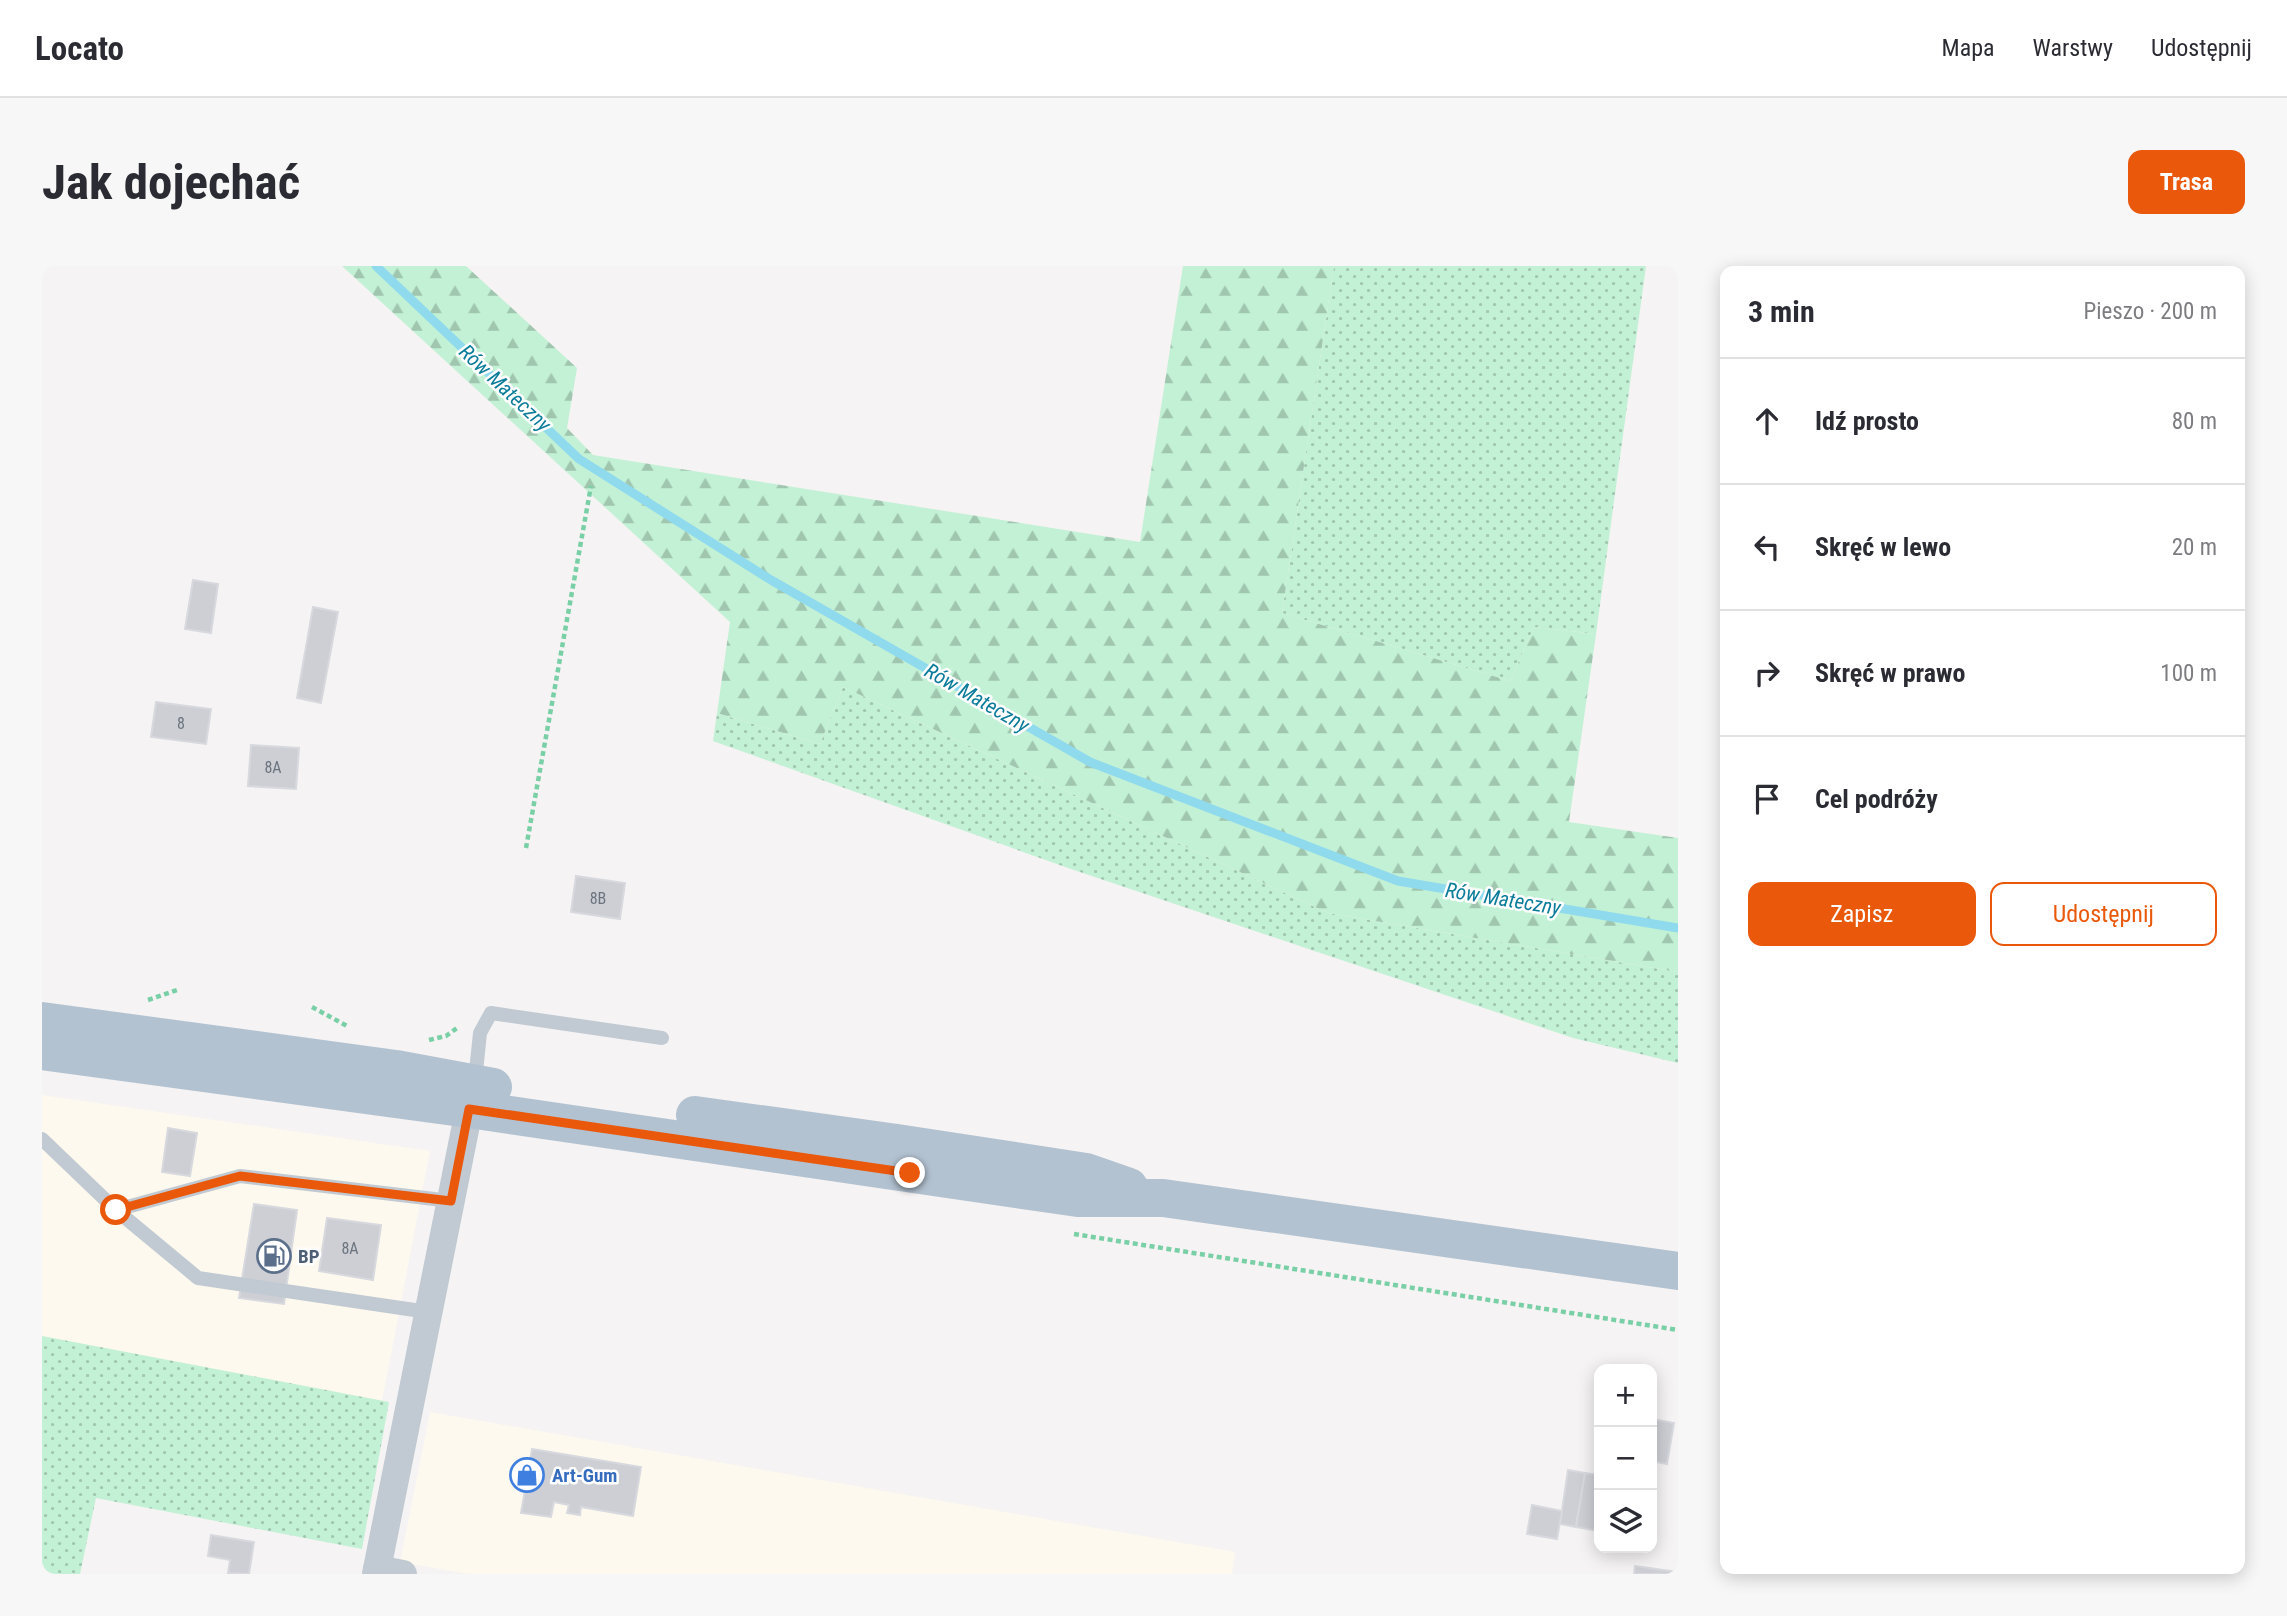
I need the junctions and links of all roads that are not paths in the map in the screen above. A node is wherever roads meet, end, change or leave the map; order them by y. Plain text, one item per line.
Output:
1 (42, 1021) edge
2 (662, 1038) dead end
3 (42, 1051) edge
4 (472, 1097) junction
5 (42, 1139) edge
6 (451, 1201) junction
7 (116, 1210) junction
8 (1678, 1271) edge
9 (428, 1312) junction
10 (385, 1572) edge

1 - 4 main road
2 - 4 lane
3 - 4 main road
4 - 6 street
4 - 8 main road
5 - 7 lane
6 - 7 lane
6 - 9 street
7 - 9 lane
9 - 10 street

